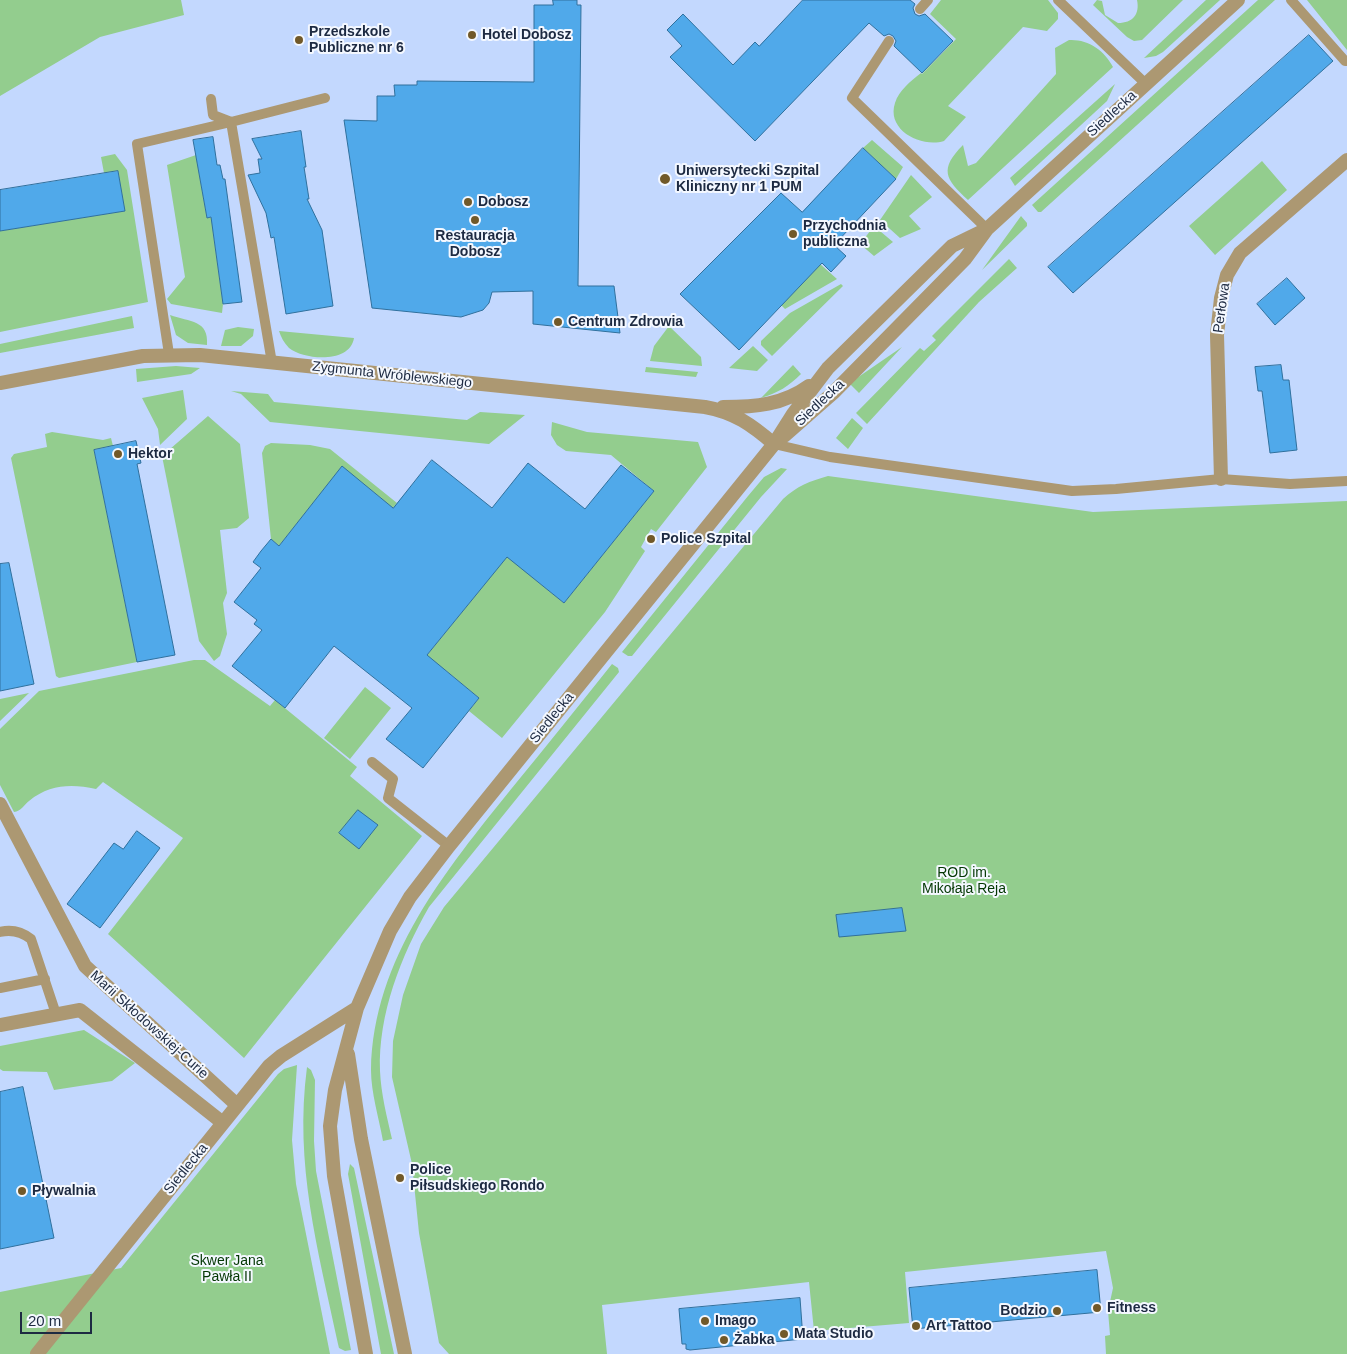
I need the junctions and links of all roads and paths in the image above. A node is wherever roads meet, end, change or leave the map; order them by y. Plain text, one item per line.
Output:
1 (928, 0) edge
2 (1058, 0) edge
3 (1238, 0) edge
4 (1291, 0) edge
5 (920, 9) dead end
6 (889, 41) dead end
7 (1347, 61) edge
8 (1146, 84) junction
9 (211, 98) dead end
10 (325, 98) dead end
11 (232, 122) junction
12 (1347, 160) edge
13 (987, 229) junction
14 (169, 354) junction
15 (272, 363) junction
16 (818, 379) junction
17 (0, 383) edge
18 (705, 407) junction
19 (774, 444) junction
20 (1221, 479) junction
21 (1347, 481) edge
22 (372, 762) dead end
23 (0, 804) edge
24 (449, 846) junction
25 (0, 932) edge
26 (45, 979) junction
27 (0, 988) edge
28 (357, 1008) junction
29 (56, 1014) junction
30 (0, 1025) edge
31 (347, 1046) junction
32 (237, 1105) junction
33 (223, 1123) junction
34 (37, 1354) edge
35 (366, 1354) edge
36 (405, 1354) edge

1 - 5 lane
2 - 8 lane
3 - 8 street, Siedlecka
4 - 7 lane
6 - 13 lane
8 - 13 street, Siedlecka
9 - 11 lane
10 - 11 lane
11 - 14 lane
11 - 15 lane
12 - 20 street, Perłowa
13 - 16 street, Siedlecka
13 - 19 street, Siedlecka
14 - 15 street, Zygmunta Wróblewskiego
14 - 17 street, Zygmunta Wróblewskiego
15 - 18 street, Zygmunta Wróblewskiego
16 - 18 street, Siedlecka
16 - 19 street, Siedlecka
18 - 19 street, Zygmunta Wróblewskiego
19 - 20 lane
19 - 24 street, Siedlecka
20 - 21 lane
22 - 24 lane
23 - 32 street, Marii Skłodowskiej-Curie
24 - 28 street, Siedlecka
25 - 26 lane
26 - 27 lane
26 - 29 lane
28 - 31 street, Siedlecka
28 - 32 street, Siedlecka
29 - 30 street
29 - 33 street
31 - 35 street, Siedlecka
31 - 36 street, Siedlecka
32 - 33 street, Siedlecka
33 - 34 street, Siedlecka

